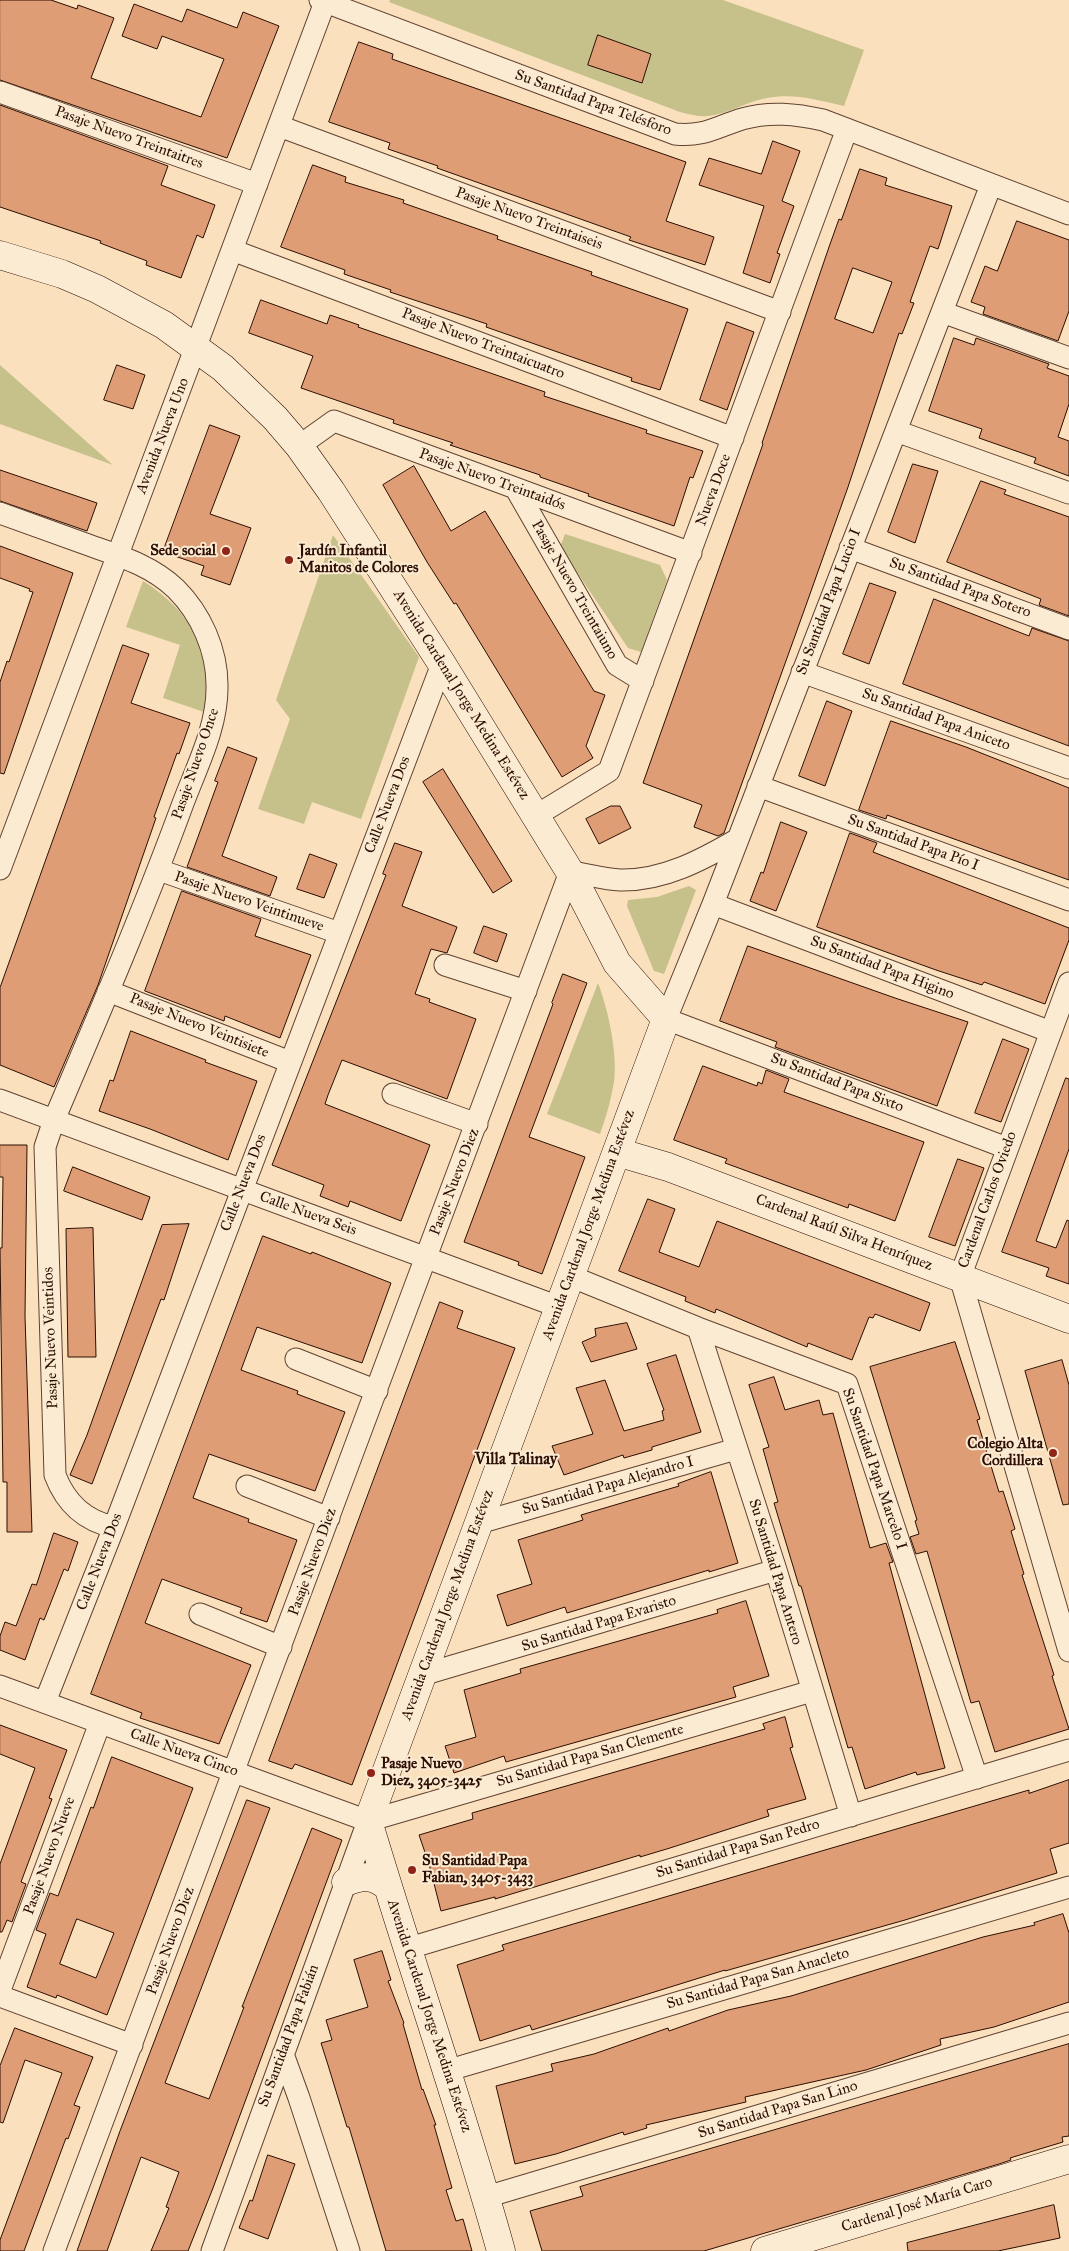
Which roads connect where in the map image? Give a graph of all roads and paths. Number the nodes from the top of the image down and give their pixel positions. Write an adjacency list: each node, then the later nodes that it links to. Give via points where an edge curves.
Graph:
1 (322, 1): 3 (street, Avenida Nueva Uno); 4 (street, Su Santidad Papa Telésforo, via 675,134 702,134 744,119 784,113 824,120)
2 (0, 92): 5 (street, Pasaje Nuevo Treintaitres)
3 (279, 126): 5 (street, Avenida Nueva Uno); 10 (street, Pasaje Nuevo Treintaiseis)
4 (847, 130): 6 (street, Su Santidad Papa Telésforo); 10 (street, Nueva Doce)
5 (257, 184): 8 (street, Avenida Nueva Uno)
6 (991, 185): 7 (street, Su Santidad Papa Telésforo); 11 (street, Su Santidad Papa Lucio I)
7 (1069, 214)
8 (232, 250): 12 (street, Avenida Nueva Uno); 15 (street, Pasaje Nuevo Treintaicuatro)
9 (0, 255): 12 (street, Avenida Cardenal Jorge Medina Estévez, via 62,274 97,289)
10 (780, 312): 15 (street, Nueva Doce)
11 (942, 312): 13 (street); 14 (street, Su Santidad Papa Lucio I)
12 (196, 346): 16 (street, Avenida Cardenal Jorge Medina Estévez, via 250,392); 22 (street, Avenida Nueva Uno)
13 (1069, 358)
14 (896, 431): 18 (street); 20 (street, Su Santidad Papa Lucio I)
15 (733, 438): 21 (street, Nueva Doce)
16 (299, 446): 17 (street, Pasaje Nuevo Treintaidós, via 334,421); 24 (street, Avenida Cardenal Jorge Medina Estévez)
17 (516, 489): 21 (street, Pasaje Nuevo Treintaidós); 26 (street, Pasaje Nuevo Treintaiuno, via 617,665)
18 (1069, 493)
19 (0, 514): 22 (street, Pasaje Nuevo Once)
20 (850, 548): 23 (street, Su Santidad Papa Sotero); 25 (street, Su Santidad Papa Lucio I)
21 (690, 553): 26 (street, Nueva Doce)
22 (118, 556): 31 (street, Avenida Nueva Uno); 32 (street, Pasaje Nuevo Once, via 160,576 176,590 202,624 216,666 218,685 213,723)
23 (1069, 629)
24 (442, 664): 29 (street, Avenida Cardenal Jorge Medina Estévez); 36 (street, Calle Nueva Dos)
25 (802, 672): 27 (street, Su Santidad Papa Aniceto); 28 (street, Su Santidad Papa Lucio I)
26 (643, 681): 29 (street, Nueva Doce, via 609,772)
27 (1069, 768)
28 (758, 786): 30 (street, Su Santidad Papa Lucio I); 34 (street, Su Santidad Papa Pío I)
29 (537, 815): 33 (street, Avenida Cardenal Jorge Medina Estévez)
30 (738, 838): 33 (street, via 697,863 654,876 620,880); 35 (street, Su Santidad Papa Lucio I)
31 (0, 869)
32 (159, 870): 36 (street, Pasaje Nuevo Veintinueve); 39 (street, Pasaje Nuevo Once)
33 (570, 872): 40 (street, Pasaje Nuevo Diez); 41 (street, Avenida Cardenal Jorge Medina Estévez, via 617,963)
34 (1069, 900)
35 (713, 904): 41 (street, Su Santidad Papa Lucio I); 42 (street, Su Santidad Papa Higino)
36 (339, 933): 43 (street, Calle Nueva Dos)
37 (444, 965): 40 (street)
38 (1069, 983): 42 (street, Cardenal Carlos Oviedo)
39 (108, 990): 43 (street, Pasaje Nuevo Veintisiete); 46 (street, Pasaje Nuevo Once)
40 (526, 991): 47 (street, Pasaje Nuevo Diez)
41 (666, 1019): 48 (street, Su Santidad Papa Sixto); 49 (street, Avenida Cardenal Jorge Medina Estévez)
42 (1051, 1032): 48 (street, Cardenal Carlos Oviedo)
43 (290, 1062): 50 (street, Calle Nueva Dos)
44 (392, 1094): 47 (street)
45 (0, 1100): 46 (street, Calle Nueva Seis)
46 (54, 1120): 50 (street, Calle Nueva Seis); 63 (street, Pasaje Nuevo Veintidos, via 45,1147 55,1476 64,1496 81,1514)
47 (476, 1124): 51 (street, Pasaje Nuevo Diez)
48 (1008, 1148): 53 (street, Cardenal Carlos Oviedo)
49 (617, 1152): 52 (street, Avenida Cardenal Jorge Medina Estévez); 53 (street, Cardenal Raúl Silva Henríquez, via 668,1167)
50 (241, 1189): 51 (street, Calle Nueva Seis); 63 (street, Calle Nueva Dos)
51 (426, 1258): 54 (street, Calle Nueva Seis); 58 (street, Pasaje Nuevo Diez)
52 (570, 1276): 54 (street, Avenida Cardenal Jorge Medina Estévez); 56 (street, Su Santidad Papa Marcelo I)
53 (960, 1277): 55 (street, Cardenal Raúl Silva Henríquez); 67 (street, Cardenal Carlos Oviedo)
54 (559, 1307): 62 (street, Avenida Cardenal Jorge Medina Estévez)
55 (1069, 1319)
56 (698, 1328): 59 (street, Su Santidad Papa Antero); 75 (street, Su Santidad Papa Marcelo I, via 847,1384)
57 (296, 1359): 58 (street)
58 (377, 1391): 61 (street, Pasaje Nuevo Diez)
59 (736, 1449): 62 (street, Su Santidad Papa Alejandro I); 64 (street, Su Santidad Papa Antero)
60 (247, 1486): 61 (street)
61 (329, 1518): 66 (street, Pasaje Nuevo Diez)
62 (478, 1523): 68 (street, Avenida Cardenal Jorge Medina Estévez)
63 (114, 1527): 71 (street, Calle Nueva Dos)
64 (776, 1570): 68 (street, Su Santidad Papa Evaristo); 70 (street, Su Santidad Papa Antero)
65 (200, 1614): 66 (street)
66 (281, 1647): 74 (street, Pasaje Nuevo Diez)
67 (1069, 1651)
68 (422, 1675): 77 (street, Avenida Cardenal Jorge Medina Estévez)
69 (0, 1686): 71 (street, Calle Nueva Cinco)
70 (812, 1691): 76 (street, Su Santidad Papa Antero); 77 (street, Su Santidad Papa San Clemente)
71 (45, 1702): 72 (street, Calle Nueva Cinco)
72 (100, 1722): 74 (street, Calle Nueva Cinco); 82 (street, Pasaje Nuevo Nueve)
73 (1069, 1750): 75 (street, Su Santidad Papa San Pedro)
74 (234, 1772): 77 (street, Calle Nueva Cinco); 85 (street, Pasaje Nuevo Diez)
75 (977, 1778): 76 (street, Su Santidad Papa San Pedro)
76 (851, 1816): 81 (street, Su Santidad Papa San Pedro)
77 (368, 1821): 78 (street, Su Santidad Papa Fabián); 79 (street, Avenida Cardenal Jorge Medina Estévez)
78 (346, 1882): 79 (street, via 356,1877 367,1877 375,1878); 86 (street, Su Santidad Papa Fabián)
79 (388, 1887): 81 (street, Avenida Cardenal Jorge Medina Estévez)
80 (1069, 1887): 87 (street, Su Santidad Papa San Anacleto)
81 (406, 1949): 87 (street, Avenida Cardenal Jorge Medina Estévez)
82 (0, 1990)
83 (0, 1996): 85 (street)
84 (1069, 2023): 89 (street, Su Santidad Papa San Lino)
85 (132, 2045): 90 (street, Pasaje Nuevo Diez)
86 (282, 2054): 91 (street, Su Santidad Papa Fabián); 92 (street)
87 (446, 2070): 89 (street, Avenida Cardenal Jorge Medina Estévez)
88 (1069, 2159): 94 (street, Cardenal José María Caro)
89 (486, 2197): 93 (street, Avenida Cardenal Jorge Medina Estévez)
90 (54, 2251)
91 (212, 2251)
92 (349, 2251)
93 (501, 2251)
94 (766, 2251)

